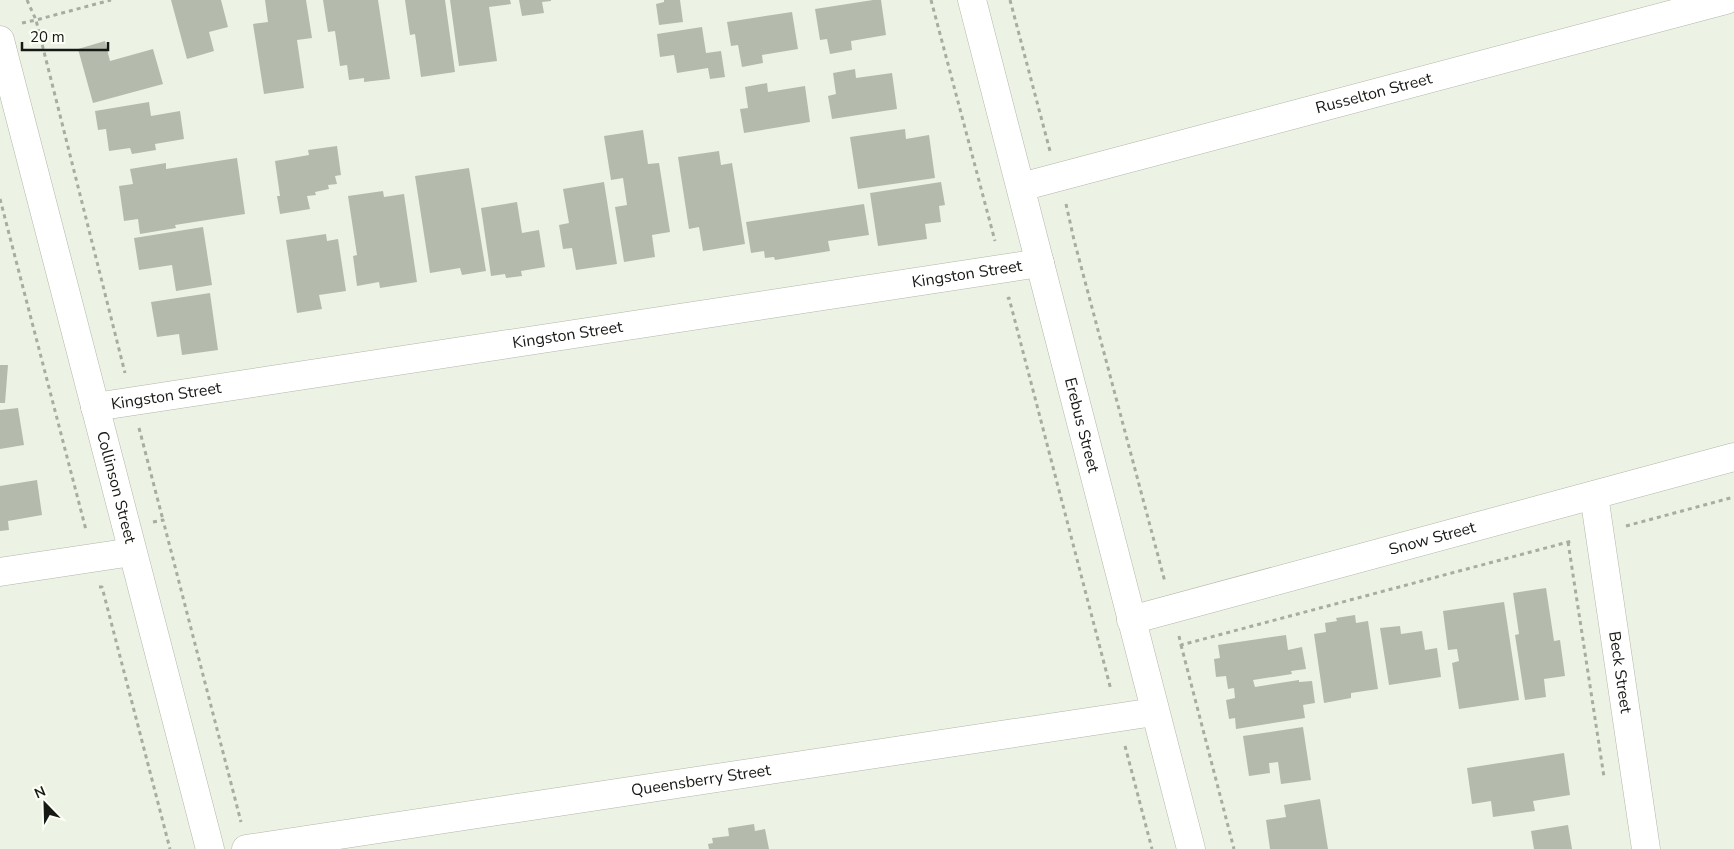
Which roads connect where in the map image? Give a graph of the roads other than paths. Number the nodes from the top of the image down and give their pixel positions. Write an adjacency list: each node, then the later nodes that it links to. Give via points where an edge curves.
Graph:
1 (972, 0): 4 (street, Erebus Street)
2 (1726, 0): 4 (street, Russelton Street)
3 (9, 32): 6 (street, Collinson Street)
4 (1020, 187): 5 (street, Erebus Street)
5 (1040, 263): 6 (street, Kingston Street); 11 (street, Erebus Street)
6 (95, 407): 9 (street, Collinson Street)
7 (1734, 457): 8 (street, Snow Street)
8 (1594, 495): 11 (street, Snow Street); 16 (street, Beck Street)
9 (132, 552): 10 (street); 13 (street, Collinson Street)
10 (0, 572)
11 (1131, 620): 12 (street, Erebus Street)
12 (1154, 712): 14 (street, Queensberry Street); 15 (street, Erebus Street)
13 (210, 849)
14 (246, 849)
15 (1191, 849)
16 (1646, 849)

